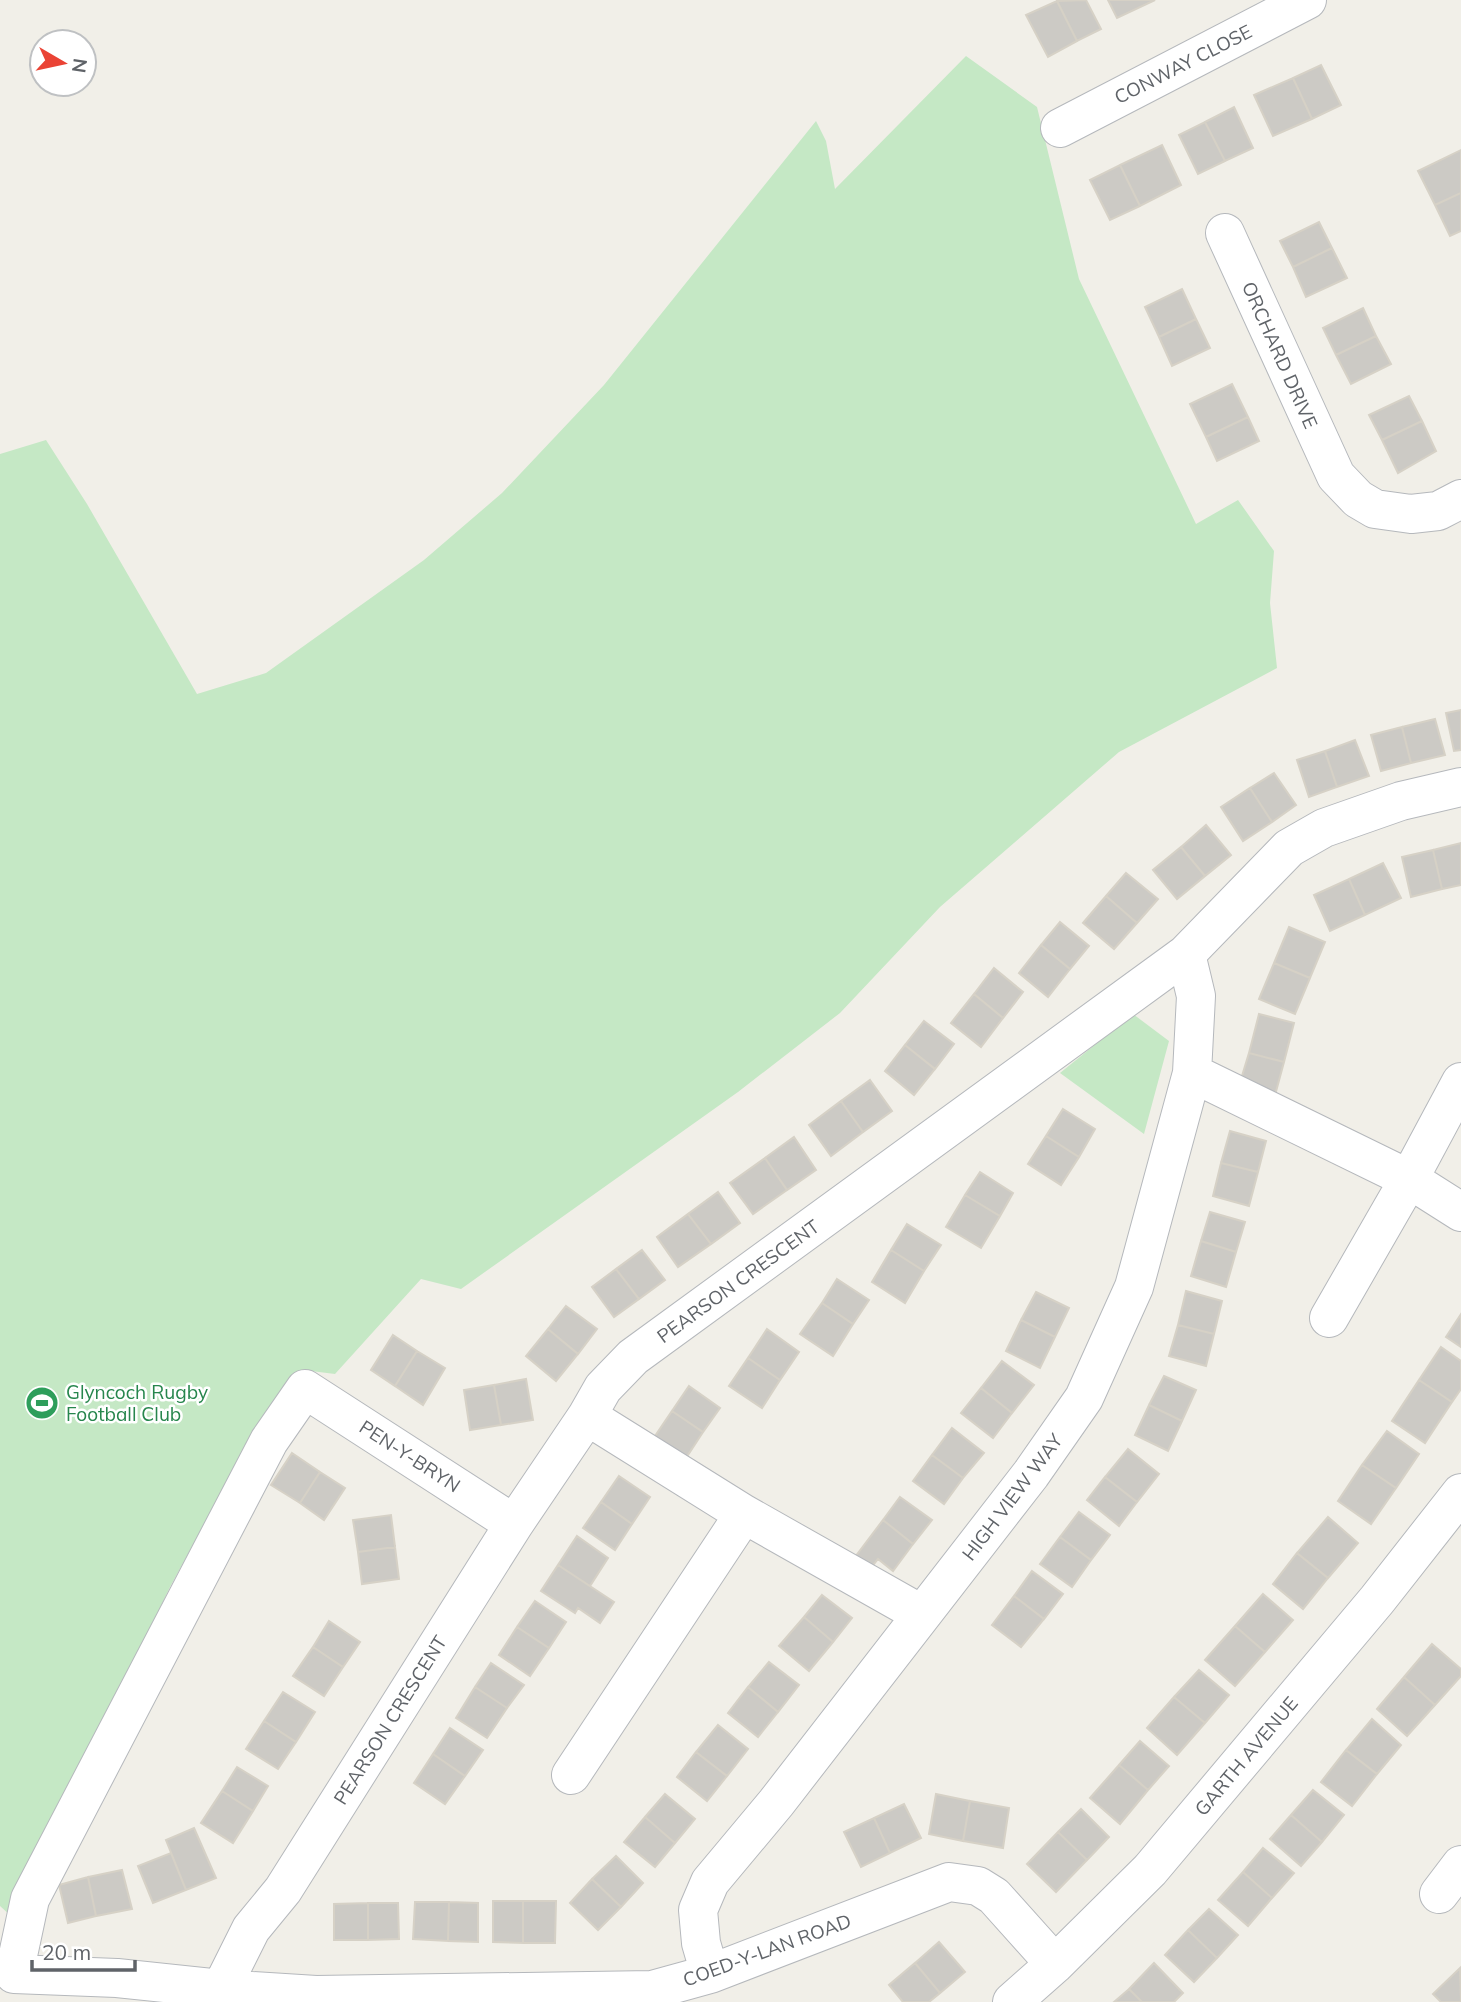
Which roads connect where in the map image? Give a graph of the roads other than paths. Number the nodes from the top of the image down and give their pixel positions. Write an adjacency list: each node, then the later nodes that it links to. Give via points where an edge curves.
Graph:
1 (1307, 0): 2 (street, CONWAY CLOSE)
2 (1060, 128)
3 (1225, 233): 4 (street, ORCHARD DRIVE, via 1336,477 1376,509 1412,514 1438,511)
4 (1461, 499)
5 (1461, 787): 6 (street, PEARSON CRESCENT, via 1401,801 1324,828 1289,848)
6 (1186, 954): 7 (street, HIGH VIEW WAY, via 1196,996); 12 (street, PEARSON CRESCENT, via 633,1357 603,1388)
7 (1192, 1073): 9 (street); 16 (street, HIGH VIEW WAY, via 1134,1287 1084,1398)
8 (1461, 1082): 9 (street)
9 (1409, 1179): 10 (street); 11 (street)
10 (1461, 1212)
11 (1329, 1318)
12 (587, 1416): 14 (street); 15 (street, PEARSON CRESCENT)
13 (1461, 1493): 19 (street, GARTH AVENUE, via 1150,1870)
14 (744, 1514): 16 (street); 17 (street)
15 (514, 1524): 18 (street, PEN-Y-BRYN, via 305,1389 269,1441); 21 (street, PEARSON CRESCENT, via 284,1890 251,1929)
16 (921, 1614): 20 (street, HIGH VIEW WAY, via 710,1882 698,1910)
17 (571, 1774)
18 (30, 1899): 21 (street, COED-Y-LAN ROAD, via 14,1974)
19 (1055, 1964): 20 (street, COED-Y-LAN ROAD, via 994,1896 978,1886 949,1882); 23 (street, GARTH AVENUE)
20 (710, 1975): 22 (street, COED-Y-LAN ROAD, via 652,1990)
21 (221, 1989): 22 (street, COED-Y-LAN ROAD)
22 (459, 1998)
23 (1012, 2002)

